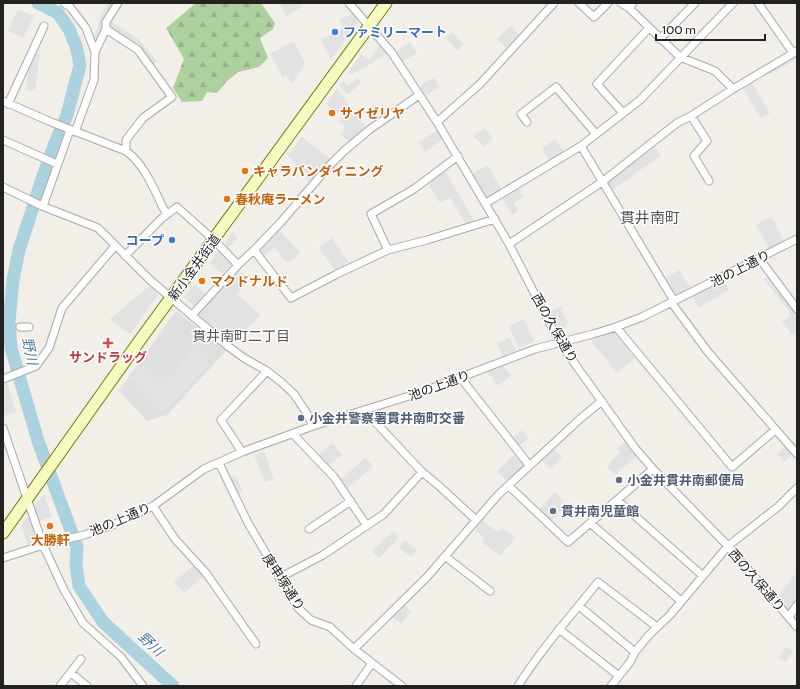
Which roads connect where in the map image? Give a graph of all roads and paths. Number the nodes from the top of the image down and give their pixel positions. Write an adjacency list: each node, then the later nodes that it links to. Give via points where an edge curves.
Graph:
1 (64, 3): 18 (street, via 86,28)
2 (118, 3): 16 (street, via 106,22)
3 (349, 3): 14 (street, 西の久保通り)
4 (386, 3): 14 (main road, 新小金井街道)
5 (554, 3): 26 (street, via 480,84)
6 (579, 3): 7 (street, via 594,16)
7 (608, 3)
8 (622, 3): 12 (street)
9 (694, 3): 17 (street)
10 (734, 3): 20 (street)
11 (758, 3): 19 (street)
12 (631, 6): 15 (street)
13 (44, 26): 23 (street)
14 (369, 26): 22 (street, 西の久保通り, via 392,53); 43 (main road, 新小金井街道)
15 (649, 28): 17 (street); 24 (street, via 597,84)
16 (106, 29): 18 (street); 32 (street, via 138,50 172,97 143,118 126,140)
17 (660, 39): 20 (street)
18 (95, 52): 28 (street, via 94,80)
19 (795, 52): 21 (street)
20 (680, 57): 21 (street, via 715,71); 24 (street, via 640,100)
21 (733, 88): 25 (street)
22 (419, 95): 26 (street, 西の久保通り); 46 (street, via 344,151)
23 (6, 102): 28 (street)
24 (624, 113): 29 (street)
25 (691, 116): 35 (street, via 707,141 694,156); 36 (street, via 677,123)
26 (437, 122): 33 (street, 西の久保通り)
27 (528, 122): 29 (street, via 521,114 556,87)
28 (71, 130): 32 (street); 34 (street)
29 (596, 134): 31 (street)
30 (3, 140): 34 (street)
31 (581, 146): 36 (street); 38 (street)
32 (126, 151): 40 (street, via 150,181)
33 (458, 156): 38 (street, 西の久保通り); 47 (street, via 414,189 371,214)
34 (56, 164): 39 (street)
35 (709, 181)
36 (602, 182): 44 (street); 52 (street)
37 (3, 187): 39 (street)
38 (486, 203): 41 (street, 西の久保通り)
39 (42, 206): 45 (street, via 98,228)
40 (167, 214): 43 (street, via 177,207); 48 (street)
41 (495, 219): 44 (street, 西の久保通り); 47 (street)
42 (797, 239): 49 (street, 池の上通り)
43 (214, 240): 50 (street); 51 (main road, 新小金井街道)
44 (509, 244): 58 (street, 西の久保通り)
45 (115, 246): 48 (street); 61 (street, via 62,308 49,348 36,366)
46 (254, 250): 47 (street, via 291,298); 50 (street)
47 (388, 250)
48 (125, 256): 51 (street)
49 (759, 258): 52 (street, 池の上通り); 53 (street)
50 (238, 265): 54 (street)
51 (172, 297): 54 (street); 76 (main road, 新小金井街道)
52 (672, 302): 57 (street, 池の上通り); 66 (street, via 708,352)
53 (797, 309)
54 (192, 315): 59 (street, via 234,351)
55 (20, 327): 56 (street)
56 (29, 327)
57 (616, 327): 58 (street, 池の上通り); 66 (street, via 732,467)
58 (560, 343): 60 (street, 池の上通り, via 535,349); 62 (street, 西の久保通り)
59 (268, 371): 64 (street, via 294,394); 68 (street, via 221,420)
60 (460, 377): 63 (street, 池の上通り); 71 (street)
61 (5, 378)
62 (602, 401): 71 (street); 72 (street, 西の久保通り)
63 (364, 410): 64 (street, 池の上通り); 73 (street)
64 (313, 426): 67 (street, 池の上通り)
65 (3, 428): 76 (street)
66 (775, 430): 69 (street)
67 (294, 434): 68 (street, 池の上通り); 78 (street, via 334,477)
68 (242, 452): 70 (street, 池の上通り)
69 (797, 454)
70 (219, 463): 79 (street, 池の上通り, via 204,469); 90 (street, 庚申塚通り, via 248,523)
71 (529, 465): 74 (street)
72 (653, 469): 77 (street); 86 (street, 西の久保通り)
73 (422, 472): 80 (street); 82 (street, via 384,514)
74 (509, 486): 80 (street); 81 (street, via 568,542)
75 (797, 488): 86 (street, via 779,506)
76 (27, 498): 84 (main road, 新小金井街道); 85 (street)
77 (617, 500): 81 (street); 89 (street)
78 (351, 501): 82 (street); 83 (street)
79 (153, 506): 85 (street, 池の上通り, via 115,524); 99 (street, via 176,539 206,573)
80 (476, 520): 87 (street)
81 (590, 523): 92 (street)
82 (366, 526): 90 (street, via 323,555)
83 (309, 528)
84 (3, 533)
85 (42, 545): 88 (street); 108 (street, via 83,623 120,657)
86 (728, 546): 89 (street); 95 (street, 西の久保通り)
87 (446, 556): 91 (street); 100 (street)
88 (3, 558)
89 (703, 576): 92 (street)
90 (279, 578): 100 (street, 庚申塚通り, via 298,608 311,620 330,627)
91 (490, 591)
92 (681, 601): 96 (street)
93 (797, 605): 95 (street)
94 (578, 606): 96 (street, via 598,582); 98 (street); 101 (street)
95 (789, 617): 97 (street, 西の久保通り)
96 (657, 627): 101 (street)
97 (797, 627)
98 (559, 629): 105 (street); 111 (street)
99 (256, 644)
100 (354, 649): 103 (street, 庚申塚通り)
101 (635, 652): 105 (street)
102 (81, 659): 104 (street)
103 (372, 663): 109 (street); 110 (street, 庚申塚通り)
104 (71, 673): 106 (street); 107 (street)
105 (619, 676): 112 (street)
106 (60, 686)
107 (87, 686)
108 (143, 686)
109 (356, 686)
110 (402, 686)
111 (518, 686)
112 (611, 686)

